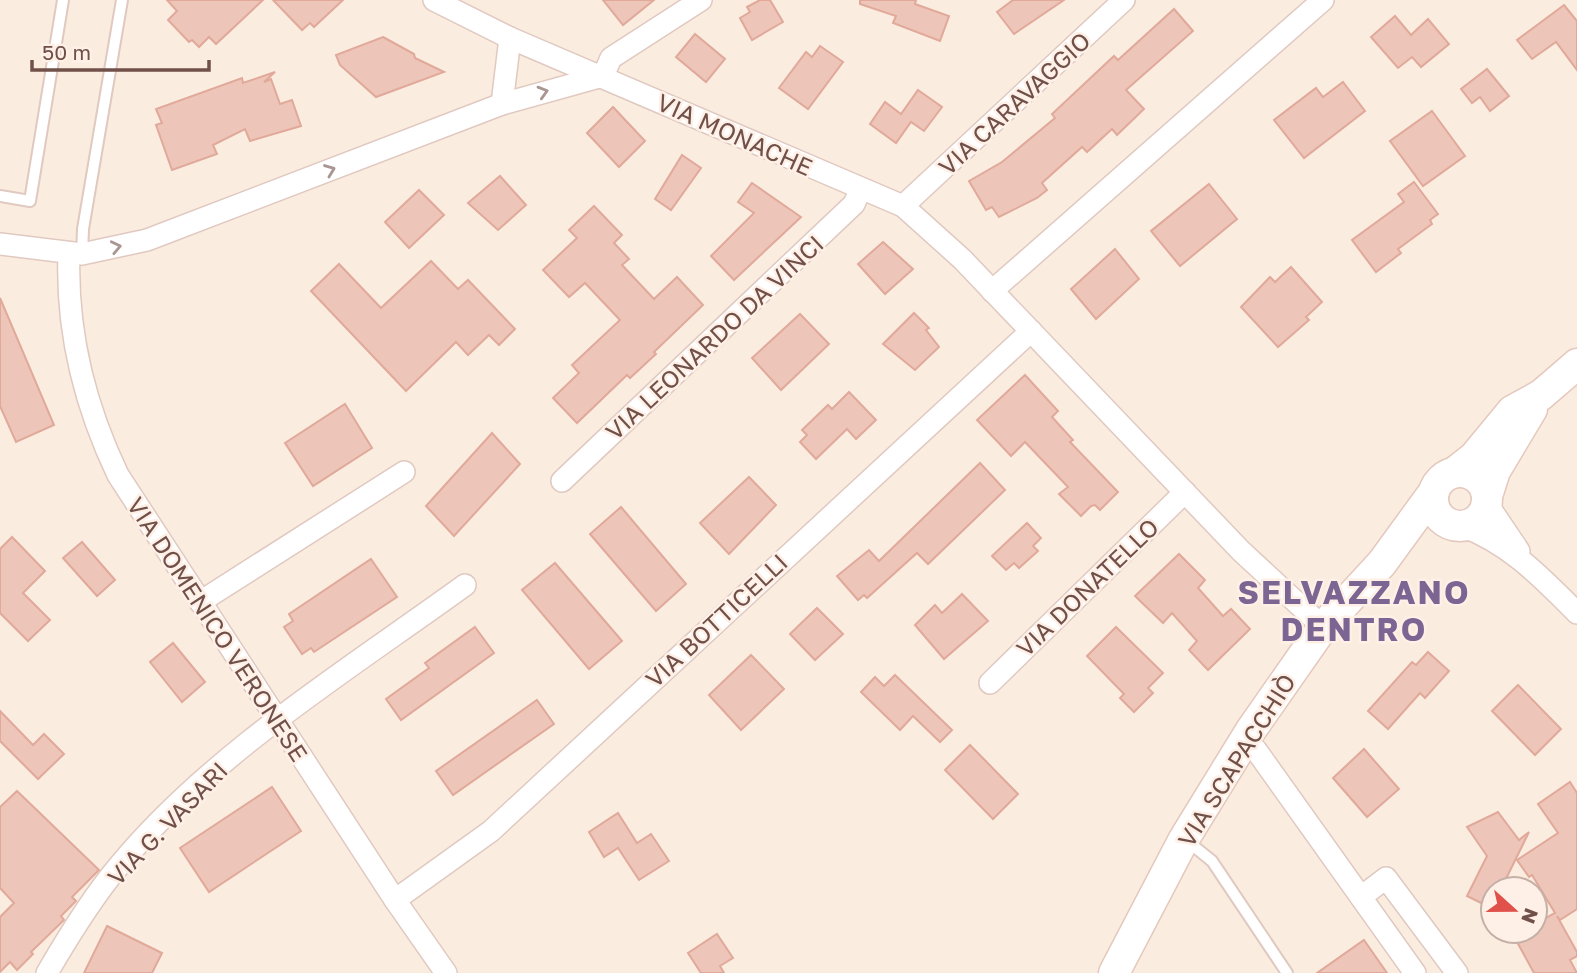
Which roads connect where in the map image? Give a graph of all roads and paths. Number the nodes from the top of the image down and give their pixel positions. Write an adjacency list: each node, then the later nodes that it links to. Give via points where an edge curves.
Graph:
1 (63, 0): 11 (lane, via 30,201)
2 (122, 0): 14 (lane)
3 (435, 0): 7 (street, VIA MONACHE)
4 (701, 0): 8 (street, via 611,58)
5 (1323, 0): 15 (street)
6 (1118, 2): 12 (street, VIA CARAVAGGIO)
7 (510, 38): 8 (street, VIA MONACHE); 9 (street)
8 (603, 76): 9 (street, one-way to 8); 10 (street, VIA MONACHE)
9 (502, 104): 14 (street, one-way to 9, via 147,240)
10 (861, 189): 12 (street, VIA MONACHE); 21 (street, VIA LEONARDO DA VINCI, via 854,204)
11 (0, 196)
12 (903, 206): 15 (street, VIA MONACHE)
13 (0, 244): 14 (street)
14 (75, 254): 29 (street, VIA DOMENICO VERONESE, via 70,316 78,370 104,445 118,475)
15 (992, 290): 16 (street, VIA MONACHE)
16 (1031, 331): 22 (street, VIA MONACHE); 37 (street, VIA BOTTICELLI, via 491,831)
17 (1577, 363): 18 (street, VIA SCAPACCHIÒ)
18 (1541, 395): 20 (street, VIA SCAPACCHIÒ, via 1512,411 1474,457); 24 (street, VIA SCAPACCHIÒ, via 1507,448)
19 (404, 472): 29 (street)
20 (1455, 472): 23 (street, VIA SCAPACCHIÒ, via 1445,476); 24 (street, via 1479,480)
21 (562, 481)
22 (1185, 492): 31 (street, VIA MONACHE); 32 (street, VIA DONATELLO)
23 (1433, 493): 25 (street, via 1438,515); 27 (street, VIA SCAPACCHIÒ)
24 (1486, 499): 25 (street, VIA SCAPACCHIÒ, via 1474,522); 26 (street)
25 (1460, 526): 26 (street, via 1491,537); 27 (street, VIA SCAPACCHIÒ, via 1426,538)
26 (1524, 559): 30 (street)
27 (1382, 563): 31 (street, VIA SCAPACCHIÒ)
28 (465, 585): 33 (street)
29 (200, 602): 33 (street, VIA DOMENICO VERONESE)
30 (1577, 613)
31 (1323, 627): 34 (street, VIA SCAPACCHIÒ)
32 (990, 682)
33 (277, 720): 37 (street, VIA DOMENICO VERONESE); 38 (street, VIA G. VASARI, via 186,797 118,867)
34 (1244, 741): 35 (street, VIA SCAPACCHIÒ); 36 (street, via 1256,750)
35 (1184, 839): 40 (street, VIA SCAPACCHIÒ); 41 (lane, via 1212,861)
36 (1361, 897): 42 (street); 43 (street, via 1386,878)
37 (395, 900): 39 (street, VIA DOMENICO VERONESE)
38 (47, 973)
39 (446, 973)
40 (1114, 973)
41 (1287, 973)
42 (1415, 973)
43 (1457, 973)

